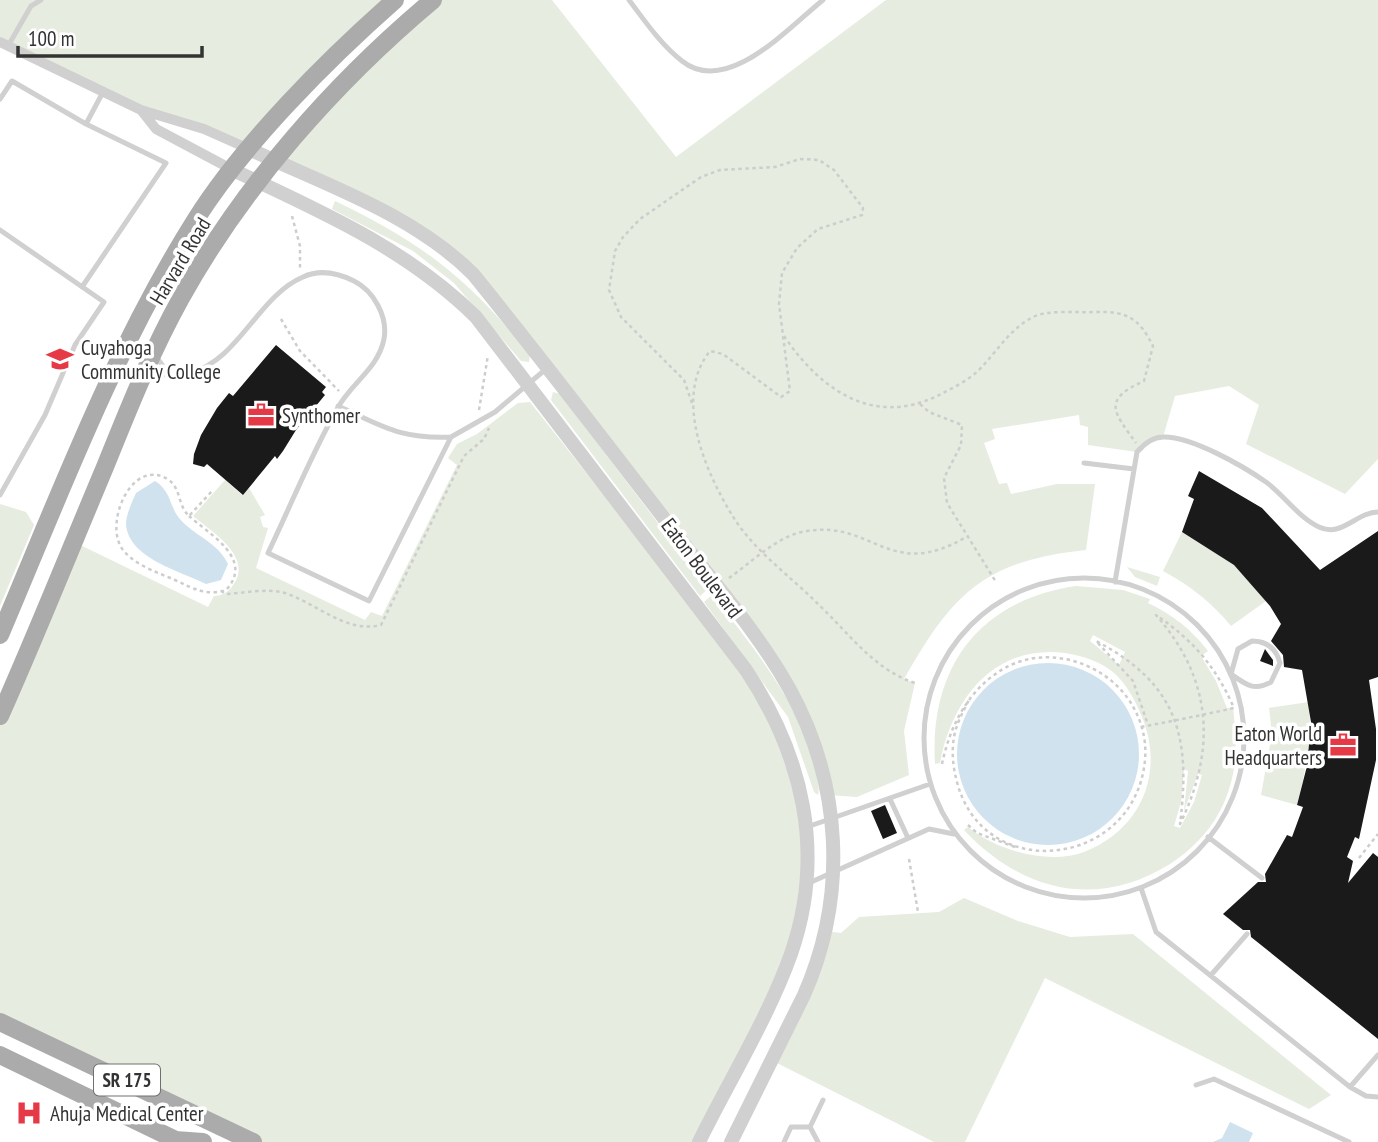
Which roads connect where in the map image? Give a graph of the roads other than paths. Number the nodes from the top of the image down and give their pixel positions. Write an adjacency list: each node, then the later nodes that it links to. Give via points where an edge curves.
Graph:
1 (41, 0): 6 (lane, via 31,6)
2 (396, 0): 11 (main road, Harvard Road, via 350,40)
3 (433, 0): 12 (main road, Harvard Road)
4 (629, 0): 5 (lane, via 684,63 724,71 742,65)
5 (823, 0)
6 (4, 44): 7 (street)
7 (103, 92): 9 (street); 10 (lane)
8 (0, 99): 10 (lane, via 12,81)
9 (141, 110): 11 (street, via 204,129); 13 (street, via 156,129)
10 (86, 124): 16 (lane, via 166,163)
11 (249, 149): 12 (street, Eaton Boulevard); 13 (main road, Harvard Road)
12 (274, 161): 14 (main road, Harvard Road); 18 (street, Eaton Boulevard, via 408,223 449,250)
13 (233, 170): 14 (street, Eaton Boulevard); 29 (main road, Harvard Road, via 197,217 145,305 94,412)
14 (259, 182): 17 (main road, Harvard Road, via 220,233); 21 (street, Eaton Boulevard, via 364,232 418,265 476,317)
15 (0, 230): 16 (lane)
16 (82, 287): 26 (lane, via 104,302 75,345 45,415)
17 (154, 354): 19 (lane); 20 (main road, Harvard Road)
18 (548, 367): 21 (lane); 34 (street, Eaton Boulevard, via 782,677 814,740)
19 (168, 373): 20 (lane); 22 (lane, via 191,373 213,362 283,291 302,277 323,272 360,284 373,296 383,316 385,336 380,355)
20 (142, 377): 31 (main road, Harvard Road)
21 (529, 385): 23 (lane); 35 (street, Eaton Boulevard, via 764,697 794,763)
22 (338, 406): 23 (lane, via 394,432 417,438); 23 (lane, via 268,553 369,601)
23 (451, 437)
24 (1084, 463): 25 (lane)
25 (1134, 469): 27 (lane, via 1146,441 1163,437 1229,460 1266,483 1319,527 1342,528 1367,512); 28 (lane)
26 (0, 495)
27 (1378, 512)
28 (1115, 582): 30 (lane, via 1137,586 1176,606 1208,636); 32 (lane, via 1094,578 1051,581 1009,596 974,621 946,656 929,696 924,734)
29 (0, 635)
30 (1231, 674): 30 (lane, via 1250,687 1265,686 1279,670 1278,655 1267,643 1252,641 1238,649); 38 (lane, via 1244,724 1240,776 1220,823)
31 (0, 716)
32 (930, 784): 33 (lane); 36 (lane)
33 (890, 799): 34 (lane); 37 (lane)
34 (832, 820): 35 (lane); 39 (street, Eaton Boulevard)
35 (807, 827): 41 (street, Eaton Boulevard)
36 (955, 834): 37 (lane, via 929,828); 42 (lane, via 992,870 1039,893 1090,899)
37 (908, 838): 39 (lane)
38 (1208, 838): 40 (lane); 42 (lane, via 1186,863)
39 (833, 871): 41 (lane); 58 (street, Eaton Boulevard, via 829,918 815,971)
40 (1262, 878)
41 (806, 884): 57 (street, Eaton Boulevard, via 781,978)
42 (1141, 888): 44 (lane, via 1156,932)
43 (1247, 934): 44 (lane)
44 (1211, 975): 49 (lane)
45 (0, 1021): 52 (main road, SR 175)
46 (0, 1055): 54 (main road, SR 175)
47 (1378, 1055): 49 (lane)
48 (1196, 1085): 61 (lane, via 1214,1079)
49 (1350, 1087): 50 (lane)
50 (1378, 1097)
51 (823, 1100): 53 (lane)
52 (212, 1122): 55 (lane); 56 (main road, SR 175)
53 (810, 1127): 59 (lane, via 791,1128); 60 (lane)
54 (176, 1141): 55 (main road)
55 (202, 1142)
56 (253, 1142)
57 (699, 1142)
58 (731, 1142)
59 (784, 1142)
60 (818, 1142)
61 (1349, 1142)

